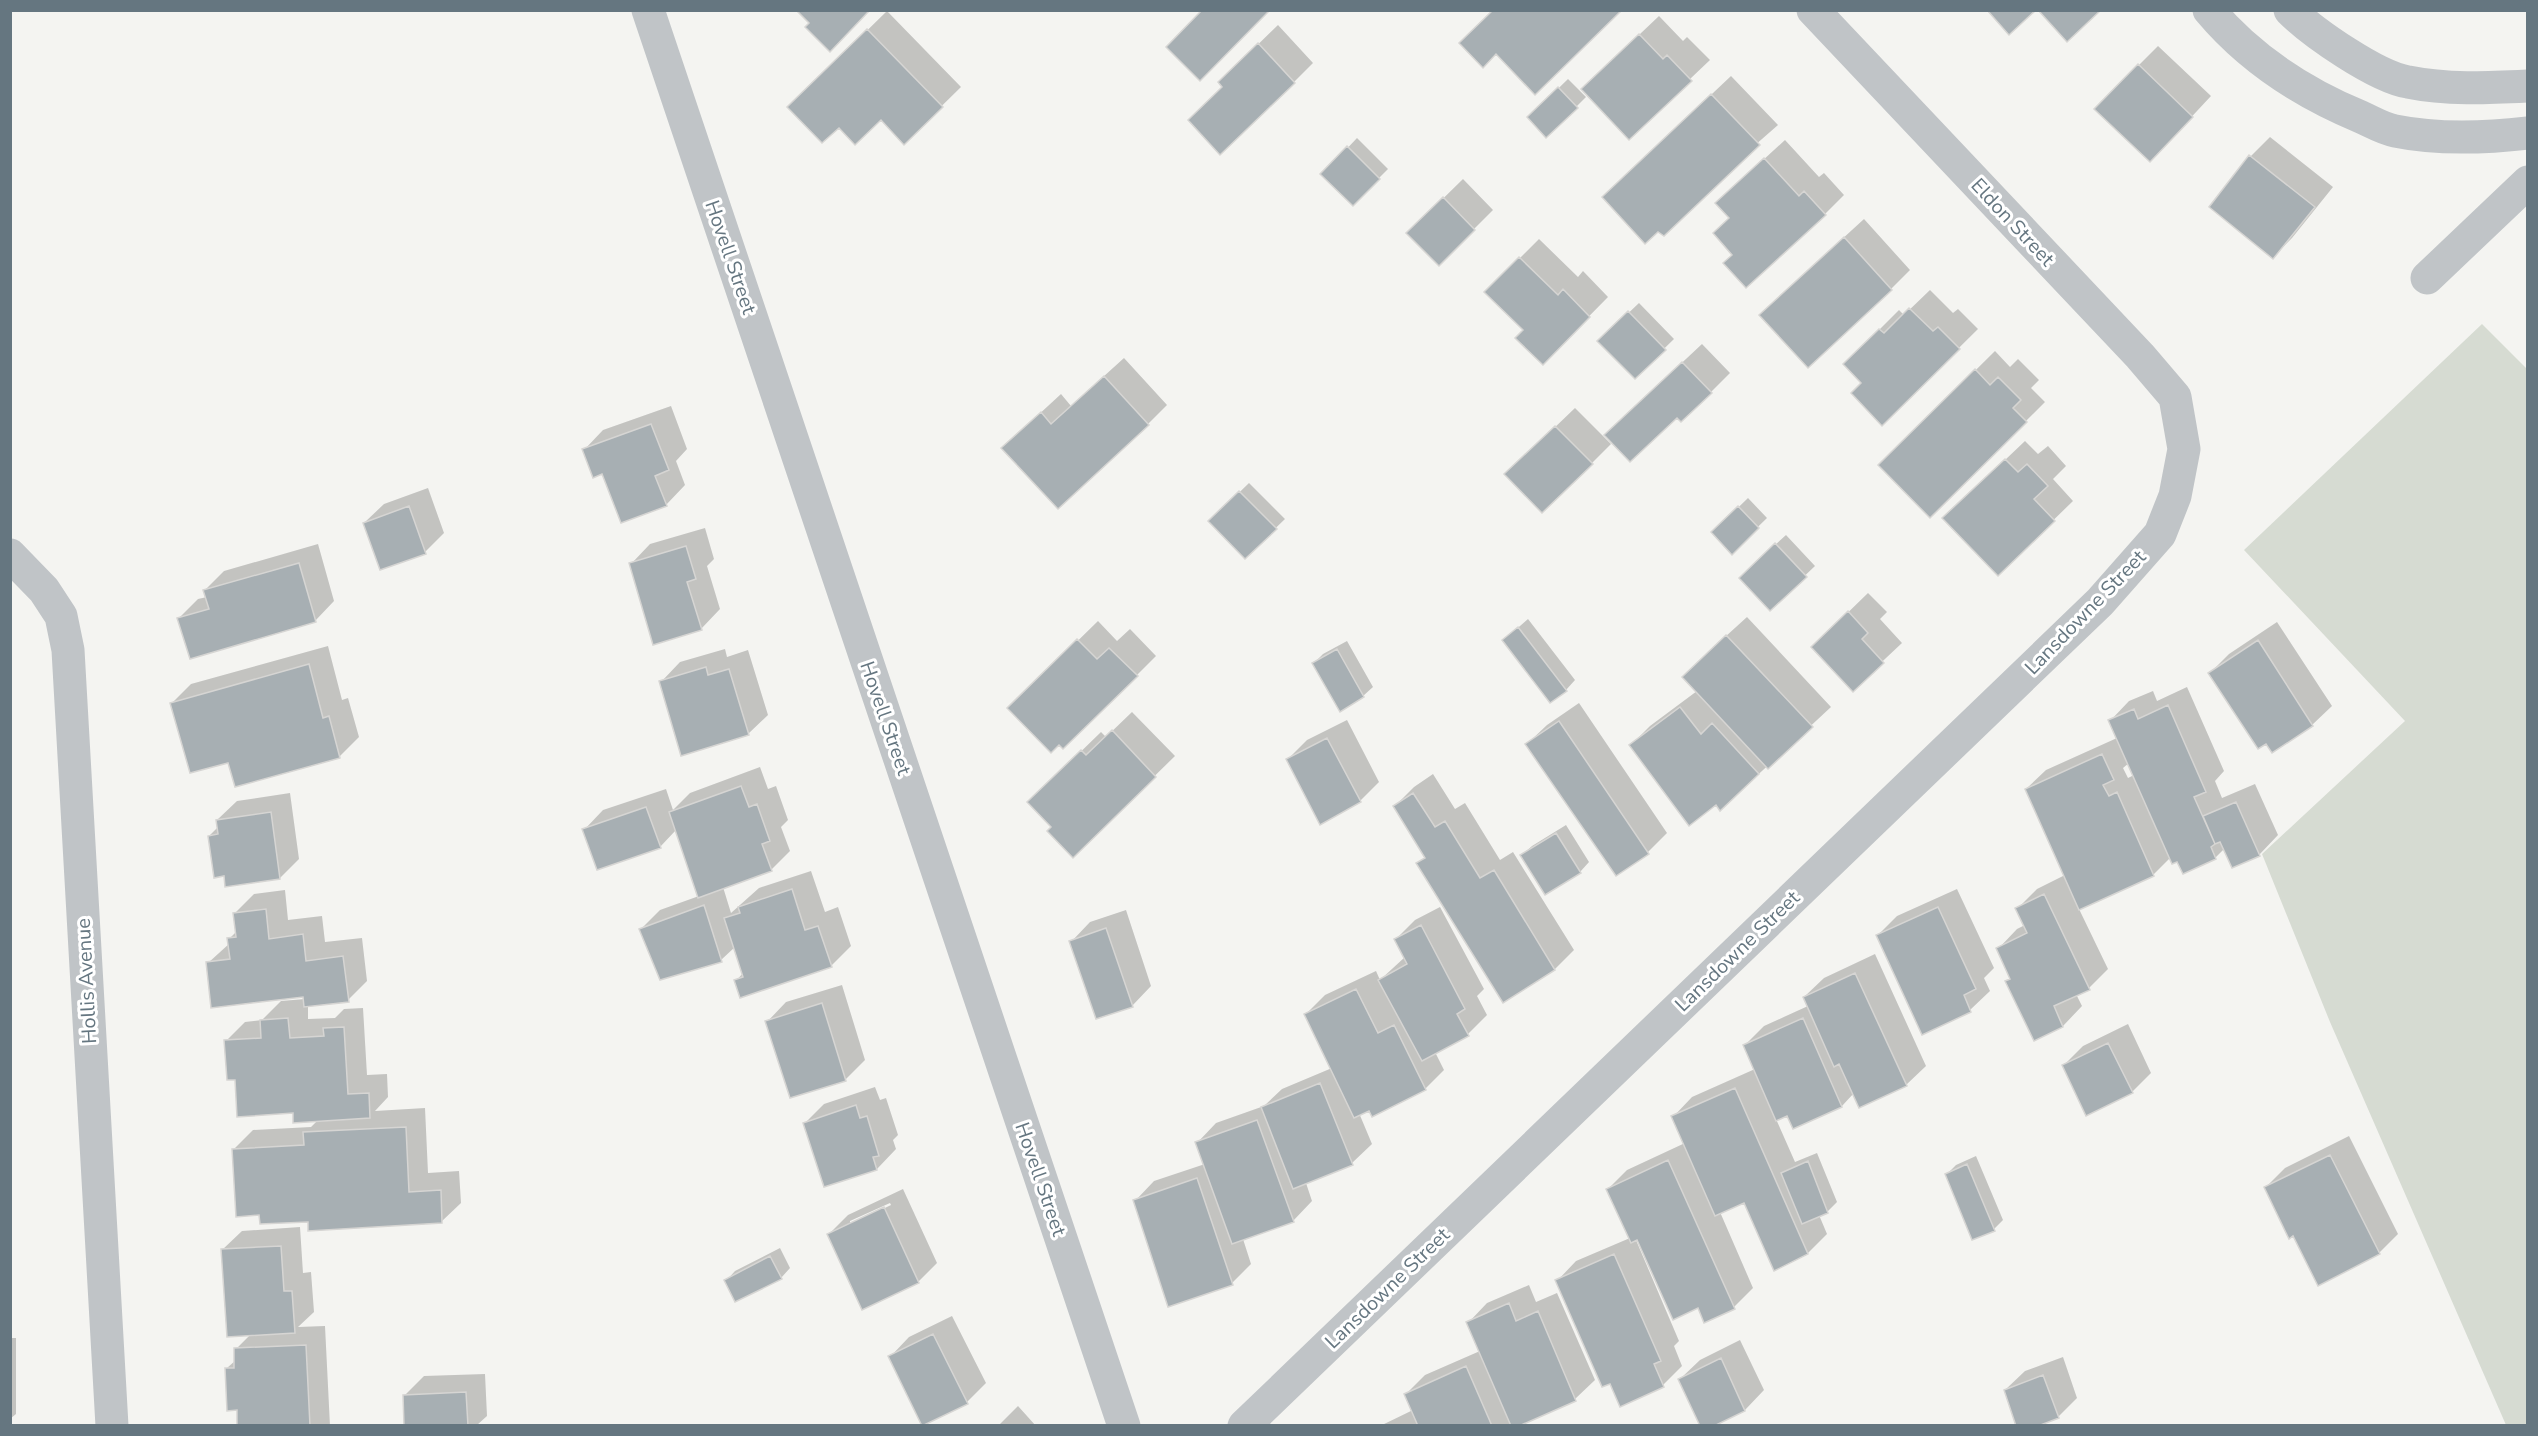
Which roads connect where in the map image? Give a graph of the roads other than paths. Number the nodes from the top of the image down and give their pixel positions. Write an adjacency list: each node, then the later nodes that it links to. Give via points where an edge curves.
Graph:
1 (648, 10): 12 (street, Hovell Street)
2 (1813, 10): 9 (street, Eldon Street, via 2175,397)
3 (2209, 10): 6 (street, via 2227,32 2275,72 2331,105 2393,131 2487,138)
4 (2290, 10): 5 (street, via 2347,54 2405,82 2466,89)
5 (2528, 86)
6 (2528, 133)
7 (2528, 182): 8 (street)
8 (2427, 278)
9 (2184, 448): 13 (street, Lansdowne Street, via 2175,496 2160,534 2100,602)
10 (10, 555): 11 (street, Hollis Avenue, via 44,590 61,616 68,650)
11 (112, 1425)
12 (1124, 1425)
13 (1244, 1425)

